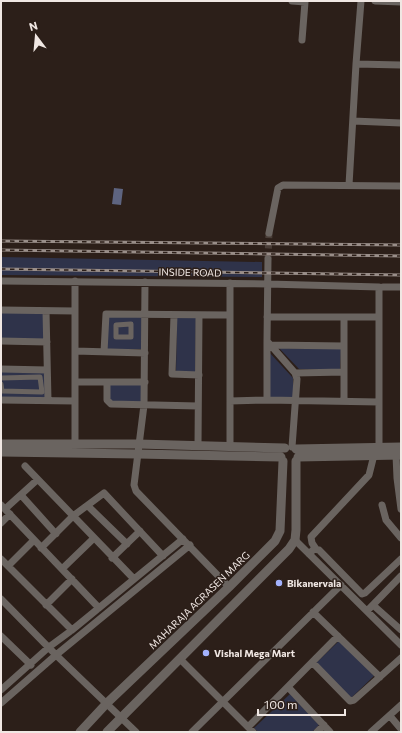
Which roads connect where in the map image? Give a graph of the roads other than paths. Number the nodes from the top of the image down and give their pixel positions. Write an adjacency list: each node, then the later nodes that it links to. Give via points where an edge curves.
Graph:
1 (292, 1): 5 (street, via 305,2)
2 (361, 1): 6 (street)
3 (376, 1): 4 (street)
4 (401, 2)
5 (302, 40)
6 (356, 64): 7 (street); 8 (street)
7 (401, 65)
8 (353, 121): 9 (street); 10 (street)
9 (401, 123)
10 (349, 185): 11 (street); 12 (street, via 280,186)
11 (401, 186)
12 (269, 233)
13 (268, 258): 18 (street)
14 (1, 281): 15 (street, INSIDE ROAD)
15 (74, 281): 16 (street, INSIDE ROAD); 23 (street)
16 (145, 282): 17 (street, INSIDE ROAD); 24 (street)
17 (230, 283): 18 (street, INSIDE ROAD); 27 (street)
18 (268, 284): 19 (street, INSIDE ROAD); 28 (street)
19 (381, 287): 20 (street, INSIDE ROAD); 29 (street)
20 (401, 287)
21 (1, 310): 22 (street)
22 (46, 311): 23 (street); 32 (street)
23 (75, 311): 35 (street)
24 (145, 314): 25 (street); 36 (street, via 106,314); 37 (street)
25 (174, 315): 26 (street); 42 (street, via 172,374)
26 (199, 315): 27 (street); 42 (street)
27 (230, 315): 53 (street)
28 (267, 317): 30 (street); 33 (street)
29 (379, 317): 30 (street); 55 (street)
30 (344, 318): 34 (street)
31 (1, 341): 32 (street)
32 (47, 342): 39 (street)
33 (269, 343): 34 (street); 41 (street); 50 (street)
34 (344, 346): 40 (street)
35 (75, 351): 36 (street); 44 (street)
36 (104, 352): 37 (street)
37 (145, 353): 46 (street)
38 (1, 369): 39 (street)
39 (47, 370): 49 (street)
40 (344, 372): 41 (street); 54 (street)
41 (295, 373): 51 (street)
42 (199, 375): 57 (street)
43 (1, 378): 47 (street, via 40,377 42,392 2,391)
44 (75, 382): 45 (street); 52 (street)
45 (107, 382): 46 (street); 56 (street, via 107,400 111,404)
46 (145, 382): 56 (street)
47 (1, 384)
48 (1, 400): 49 (street)
49 (48, 400): 52 (street)
50 (267, 400): 51 (street); 53 (street)
51 (296, 400): 54 (street); 66 (street)
52 (75, 401): 60 (street)
53 (230, 401): 62 (street)
54 (344, 401): 55 (street)
55 (380, 402): 64 (street)
56 (144, 405): 57 (street); 59 (street)
57 (198, 406): 61 (street)
58 (1, 444): 60 (street)
59 (138, 444): 61 (street); 63 (street); 68 (street)
60 (75, 445): 63 (street)
61 (198, 446): 62 (street)
62 (230, 446): 66 (street)
63 (90, 449): 65 (street); 68 (street)
64 (376, 451): 66 (street); 67 (street); 90 (street, via 369,475 311,537)
65 (1, 452)
66 (293, 452): 69 (street, via 282,452); 69 (street, via 291,464); 86 (street)
67 (399, 452): 71 (street)
68 (138, 454): 69 (street); 84 (street, via 134,485 136,491)
69 (282, 459): 102 (street, MAHARAJA AGRASEN MARG, via 280,531 275,541)
70 (26, 466): 72 (street)
71 (399, 478): 76 (street)
72 (37, 480): 73 (street); 78 (street)
73 (21, 494): 77 (street); 81 (street)
74 (382, 505): 83 (street, via 386,520)
75 (90, 508): 87 (street)
76 (401, 508)
77 (5, 510): 79 (street); 85 (street)
78 (73, 516): 80 (street, via 104,493); 81 (street); 82 (street)
79 (1, 523)
80 (140, 531): 87 (street); 92 (street)
81 (56, 534): 89 (street)
82 (94, 538): 93 (street); 97 (street)
83 (401, 538)
84 (183, 539): 88 (street); 92 (street)
85 (34, 540): 89 (street); 96 (street)
86 (295, 540): 91 (street); 117 (street)
87 (126, 544): 93 (street)
88 (190, 545): 102 (street); 115 (street)
89 (42, 548): 97 (street)
90 (316, 549): 91 (street); 95 (street, via 362,594)
91 (309, 554): 101 (street)
92 (163, 556): 100 (street)
93 (112, 558): 100 (street)
94 (1, 559): 96 (street)
95 (401, 559)
96 (8, 566): 104 (street)
97 (62, 569): 99 (street)
98 (401, 576): 105 (street)
99 (72, 579): 104 (street); 106 (street)
100 (134, 580): 106 (street)
101 (341, 585): 107 (street); 108 (street)
102 (229, 587): 125 (street, MAHARAJA AGRASEN MARG)
103 (1, 599): 114 (street)
104 (46, 605): 109 (street)
105 (373, 605): 107 (street); 110 (street)
106 (99, 608): 109 (street)
107 (367, 611): 113 (street)
108 (313, 612): 112 (street); 123 (street)
109 (72, 630): 114 (street)
110 (401, 630)
111 (1, 636): 119 (street)
112 (338, 636): 118 (street); 120 (street)
113 (401, 645)
114 (49, 647): 115 (street); 119 (street)
115 (56, 655): 124 (street); 125 (street)
116 (401, 658): 120 (street)
117 (180, 659): 123 (street); 128 (street)
118 (313, 662): 120 (street, via 350,701); 121 (street)
119 (31, 664): 122 (street)
120 (380, 677)
121 (288, 687): 129 (street); 131 (street)
122 (1, 690)
123 (222, 702): 131 (street); 135 (street)
124 (1, 703)
125 (107, 703): 128 (street); 132 (street, MAHARAJA AGRASEN MARG)
126 (401, 706): 127 (street)
127 (390, 716): 130 (street); 138 (street)
128 (121, 717): 133 (street); 134 (street)
129 (324, 725): 136 (street); 137 (street)
130 (401, 728)
131 (250, 730)
132 (80, 732)
133 (107, 732)
134 (136, 732)
135 (192, 732)
136 (317, 732)
137 (330, 732)
138 (371, 732)

